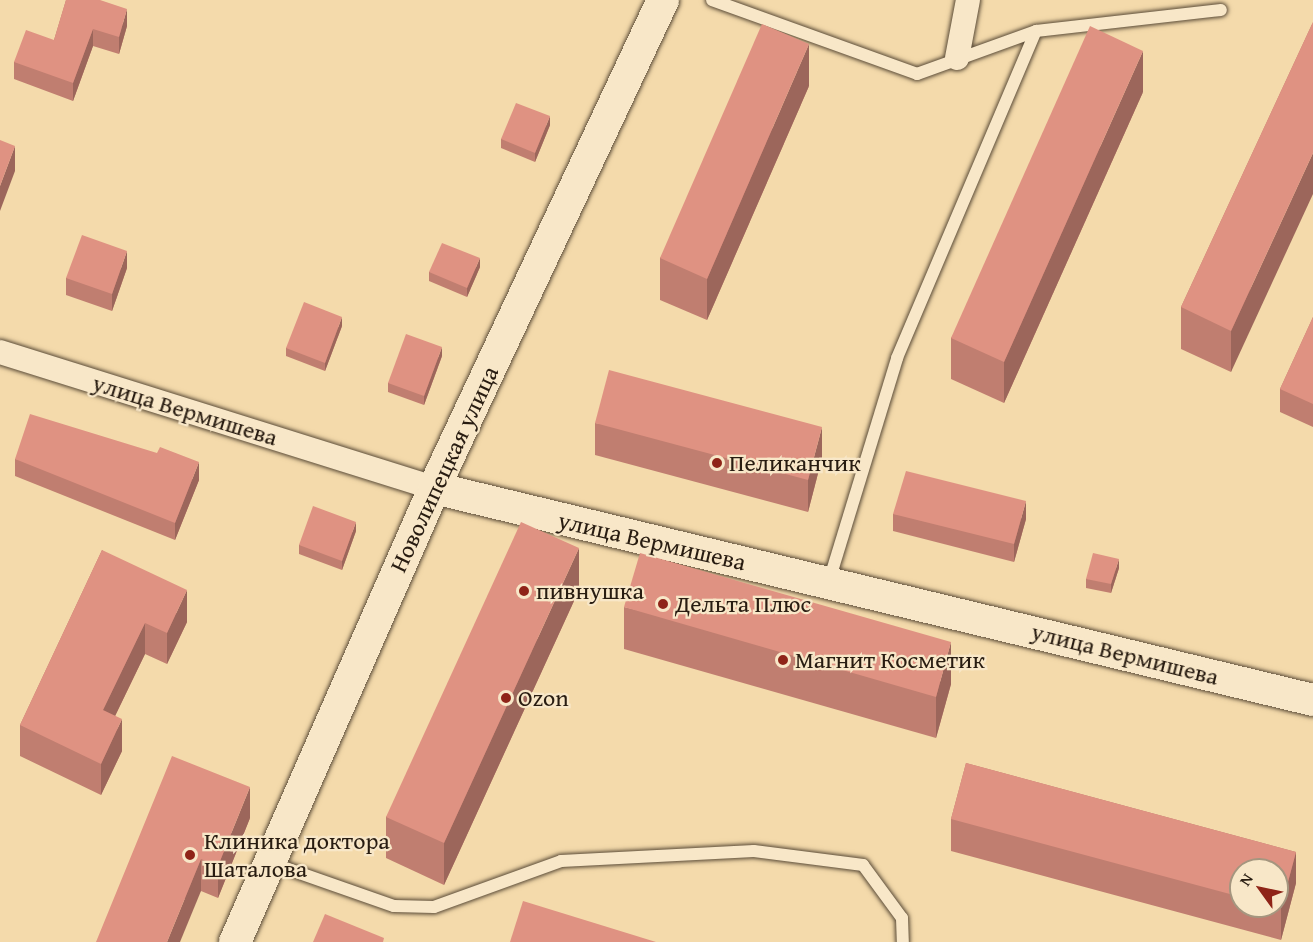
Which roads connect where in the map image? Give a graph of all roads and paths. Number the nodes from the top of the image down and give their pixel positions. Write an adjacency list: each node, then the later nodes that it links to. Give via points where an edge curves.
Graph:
1 (663, 0): 8 (street, Новолипецкая улица)
2 (712, 0): 6 (lane, via 917,74)
3 (968, 0): 6 (street)
4 (1221, 10): 5 (lane)
5 (1036, 31): 6 (lane); 9 (lane, via 897,358)
6 (957, 58)
7 (0, 352): 8 (street, улица Вермишева)
8 (434, 488): 9 (street, улица Вермишева); 11 (street, Новолипецкая улица)
9 (828, 583): 10 (street, улица Вермишева)
10 (1313, 700)
11 (270, 863): 12 (street, Новолипецкая улица); 13 (lane, via 394,906 434,907 561,861 765,852 863,865 902,918)
12 (235, 942)
13 (903, 942)

